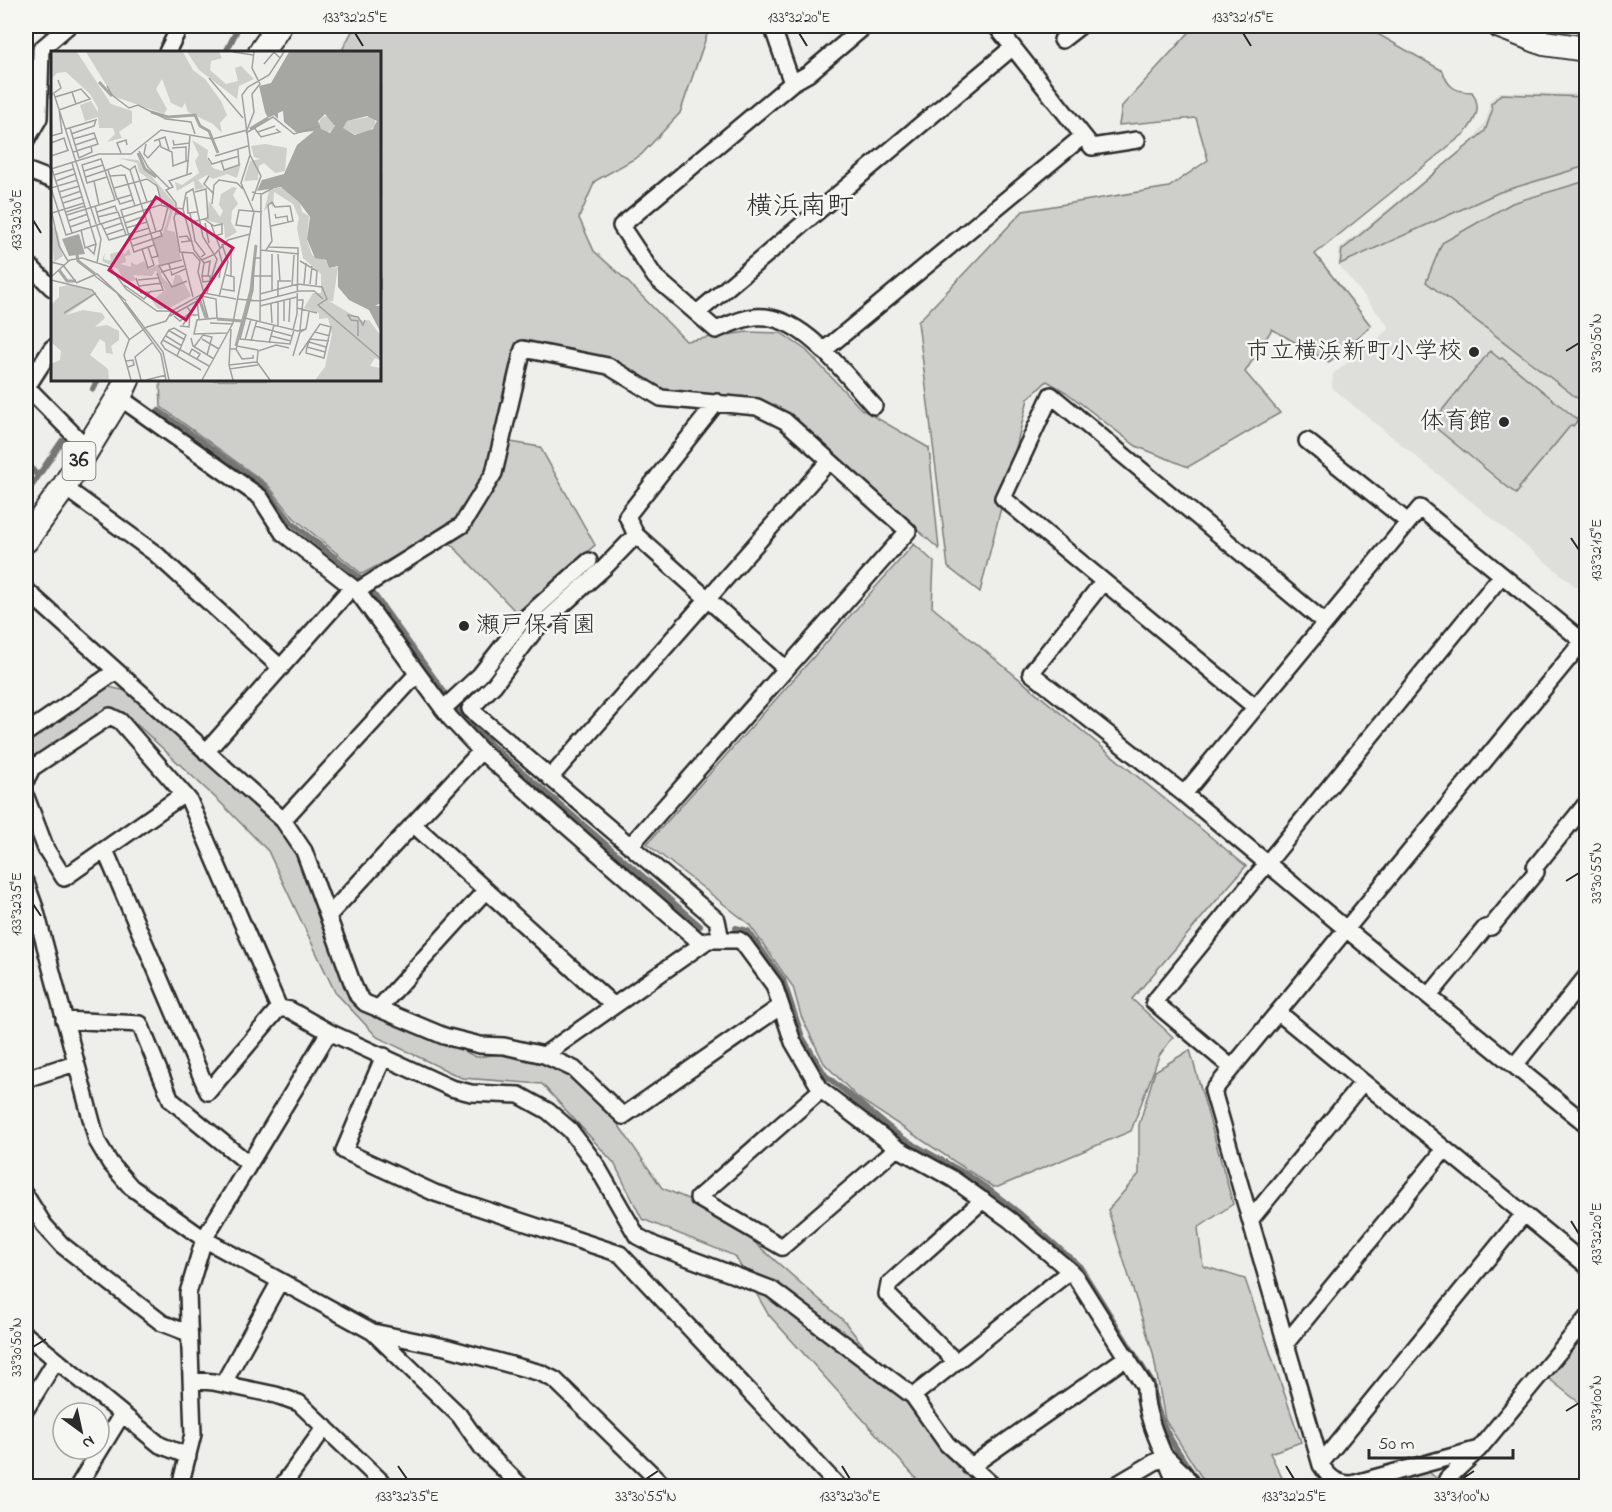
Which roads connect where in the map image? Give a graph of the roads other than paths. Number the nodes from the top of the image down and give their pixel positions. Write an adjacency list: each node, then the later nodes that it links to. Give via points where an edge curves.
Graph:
1 (68, 26): 17 (street, via 41,49 39,118)
2 (180, 26): 12 (street)
3 (279, 26): 13 (main road)
4 (772, 26): 14 (street)
5 (865, 26): 14 (street)
6 (996, 26): 10 (street)
7 (1500, 26): 11 (main road, via 1544,43)
8 (1076, 27): 9 (street)
9 (1062, 40)
10 (1013, 47): 15 (street); 22 (street)
11 (1587, 50)
12 (168, 51)
13 (262, 51)
14 (792, 83): 22 (street, via 621,226 656,277)
15 (1083, 136): 16 (street, via 1092,147); 24 (street)
16 (1137, 140)
17 (26, 141)
18 (26, 170): 19 (street)
19 (51, 180)
20 (26, 262): 21 (street)
21 (51, 287)
22 (697, 313): 24 (street, via 716,330 755,317 772,318 799,329)
23 (51, 350): 25 (street)
24 (823, 351): 28 (street)
25 (26, 387): 30 (street)
26 (123, 388): 30 (main road, 36); 39 (street, via 260,497 283,533)
27 (717, 402): 31 (street, via 757,407 785,421); 34 (street, via 627,516); 39 (street, via 661,398 608,366 523,349 494,473 462,525)
28 (874, 406)
29 (1307, 441): 33 (street)
30 (87, 448): 32 (main road, 36)
31 (829, 461): 41 (street); 45 (street, via 908,531)
32 (64, 487): 35 (main road, 36); 44 (street, via 156,554)
33 (1408, 522): 37 (street, via 1420,508); 42 (street)
34 (636, 535): 41 (street); 53 (street, via 535,630 494,685 470,709)
35 (26, 537)
36 (588, 561): 49 (street, via 523,620 480,675)
37 (1502, 575): 43 (street); 63 (street)
38 (1103, 582): 42 (street, via 1003,498 1051,395); 48 (street); 56 (street, via 1031,673)
39 (355, 589): 44 (street); 47 (street)
40 (26, 590): 46 (street)
41 (708, 599): 45 (street); 53 (street)
42 (1324, 622): 48 (street)
43 (1585, 642): 68 (street)
44 (280, 668): 52 (street)
45 (786, 669): 61 (street)
46 (116, 671): 50 (street); 52 (street)
47 (417, 674): 49 (street); 59 (street)
48 (1255, 707): 56 (street)
49 (443, 709): 51 (street)
50 (26, 732)
51 (481, 751): 60 (street); 70 (street)
52 (206, 752): 59 (street)
53 (550, 778): 61 (street)
54 (26, 780): 55 (street, via 32,768 110,716 120,722)
55 (184, 794): 62 (street); 75 (street)
56 (1184, 794): 63 (street)
57 (26, 797): 62 (street, via 46,849 64,878)
58 (1587, 804): 72 (street, via 1491,927 1485,928)
59 (283, 820): 67 (street, via 304,851)
60 (413, 824): 65 (street); 67 (street)
61 (630, 846): 69 (street, via 717,920)
62 (105, 850): 75 (street, via 208,1092)
63 (1267, 863): 68 (street); 84 (street, via 1154,1002)
64 (26, 883): 66 (street)
65 (486, 890): 73 (street); 76 (street)
66 (30, 909): 78 (street)
67 (328, 916): 76 (street, via 358,996)
68 (1346, 929): 72 (street); 77 (street)
69 (721, 940): 70 (street); 74 (street, via 743,943 774,985)
70 (702, 944): 73 (street)
71 (1587, 977): 83 (street)
72 (1429, 996): 83 (street)
73 (614, 1006): 80 (street)
74 (781, 1006): 80 (street, via 623,1116 574,1069); 87 (street, via 793,1042)
75 (279, 1008): 79 (street)
76 (378, 1009): 80 (street, via 444,1036)
77 (1279, 1013): 84 (street); 86 (street)
78 (64, 1020): 82 (street); 91 (street, via 141,1024 171,1100)
79 (329, 1032): 81 (street); 91 (street)
80 (544, 1055)
81 (384, 1056): 96 (street, via 451,1088 519,1095 548,1111 570,1130 595,1163); 98 (street, via 344,1151 435,1193)
82 (75, 1063): 85 (street); 97 (street, via 97,1141 110,1163 131,1187)
83 (1515, 1065): 88 (street)
84 (1232, 1068): 95 (street, via 1213,1091)
85 (26, 1079)
86 (1364, 1082): 90 (street); 95 (street)
87 (821, 1090): 89 (street); 89 (street, via 698,1198 782,1247)
88 (1587, 1124)
89 (897, 1148): 93 (street)
90 (1445, 1149): 94 (street); 106 (street)
91 (249, 1164): 97 (street)
92 (26, 1196): 104 (street, via 62,1245 162,1323)
93 (983, 1200): 100 (street); 109 (street, via 889,1284 887,1294)
94 (1524, 1214): 99 (street); 119 (street)
95 (1251, 1220): 106 (street)
96 (637, 1236): 98 (street); 112 (street, via 771,1289)
97 (204, 1239): 101 (street); 104 (street, via 188,1293)
98 (620, 1254): 127 (street)
99 (1587, 1265)
100 (1070, 1271): 107 (street); 109 (street)
101 (280, 1281): 103 (street); 111 (street)
102 (1587, 1319): 116 (street)
103 (373, 1332): 125 (street, via 459,1415 483,1449); 126 (street, via 445,1347 555,1380)
104 (188, 1333): 110 (street)
105 (26, 1335): 108 (street)
106 (1286, 1343): 119 (street)
107 (1127, 1357): 118 (street, via 1145,1387 1145,1399); 120 (street)
108 (56, 1360): 113 (street); 114 (street)
109 (956, 1362): 112 (street)
110 (192, 1380): 111 (street); 117 (street, via 193,1434)
111 (223, 1384): 115 (street, via 299,1403)
112 (913, 1396): 120 (street, via 947,1444)
113 (26, 1409)
114 (122, 1414): 117 (street, via 160,1445); 121 (street)
115 (325, 1427): 123 (street); 124 (street)
116 (1479, 1449): 119 (street, via 1352,1484 1333,1480); 132 (street, via 1447,1479)
117 (188, 1456): 122 (street)
118 (1165, 1456): 129 (street); 130 (street); 131 (street)
119 (1321, 1463)
120 (970, 1467): 128 (street)
121 (78, 1486)
122 (180, 1486)
123 (282, 1486)
124 (386, 1486)
125 (521, 1486)
126 (664, 1486)
127 (838, 1486)
128 (993, 1486)
129 (1114, 1486)
130 (1177, 1486)
131 (1192, 1486)
132 (1456, 1486)

